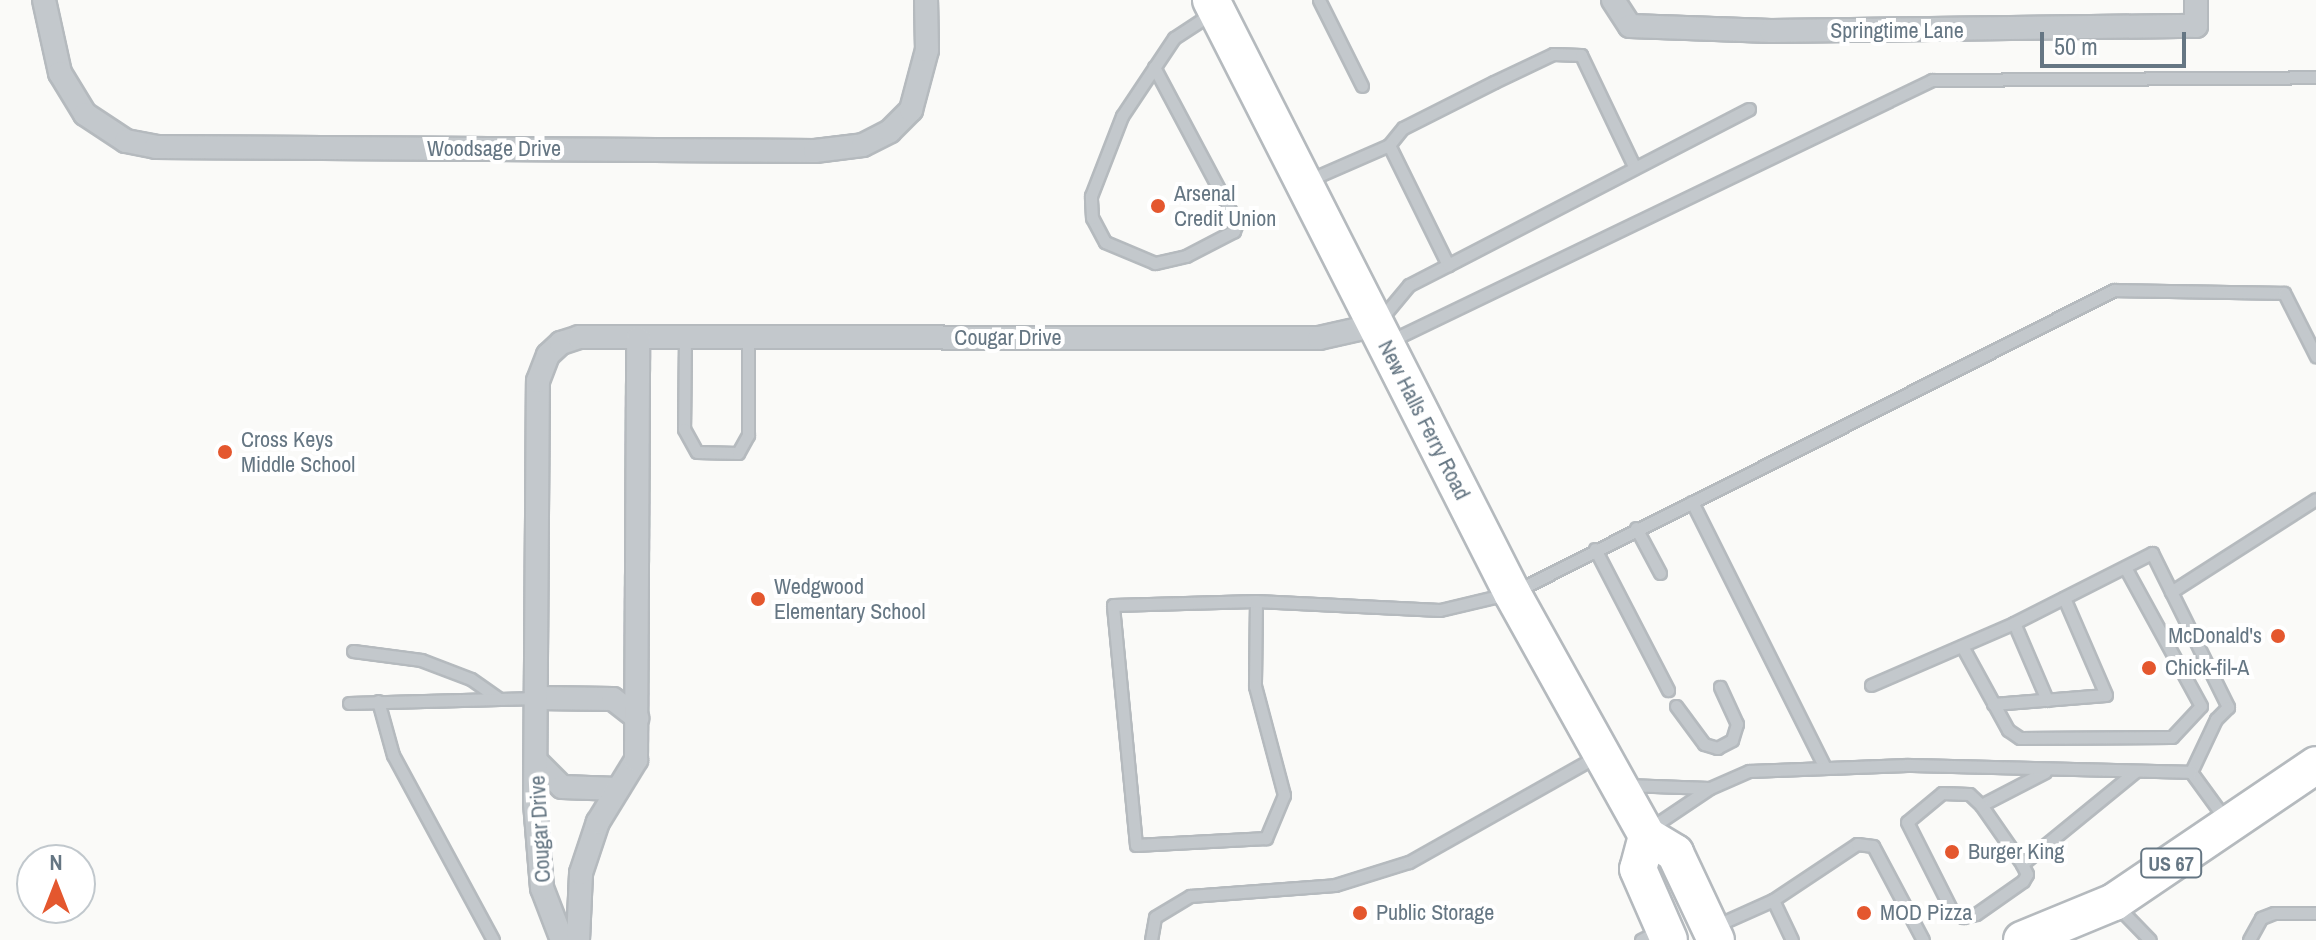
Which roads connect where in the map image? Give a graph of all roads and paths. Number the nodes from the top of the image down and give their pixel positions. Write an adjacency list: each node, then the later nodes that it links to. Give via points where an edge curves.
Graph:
1 (44, 0): 2 (street, Woodsage Drive, via 60,73 78,106 104,131 156,147 815,151 863,145 890,131 911,110 927,50)
2 (926, 0)
3 (1319, 0): 9 (lane)
4 (1613, 0): 5 (street, Springtime Lane, via 1630,26 1649,29 2196,26)
5 (2196, 0)
6 (1214, 5): 7 (lane, via 1174,38); 13 (main road, New Halls Ferry Road)
7 (1154, 67): 7 (lane, via 1122,116 1091,196 1092,218 1105,242 1155,263 1186,256 1234,231 1237,223)
8 (2316, 77): 15 (lane, via 1932,80)
9 (1362, 86)
10 (1749, 109): 12 (lane)
11 (1389, 145): 12 (lane, via 1403,128 1553,54 1581,55); 13 (lane); 14 (lane)
12 (1634, 166): 14 (lane, via 1549,217)
13 (1304, 182): 15 (main road, New Halls Ferry Road)
14 (1448, 265): 15 (lane, via 1409,285)
15 (1381, 334): 18 (street, Cougar Drive); 27 (main road, New Halls Ferry Road)
16 (638, 338): 17 (street, Cougar Drive); 36 (street, Cougar Drive, via 579,337 561,343 548,355 538,381); 43 (street, Cougar Drive)
17 (685, 338): 18 (street, Cougar Drive); 18 (lane, via 684,429 697,452 738,453 748,435)
18 (748, 338)
19 (2316, 356): 21 (lane, via 2284,293 2114,290)
20 (2316, 499): 26 (lane)
21 (1692, 502): 22 (lane); 47 (lane)
22 (1636, 528): 23 (lane); 25 (lane)
23 (1595, 549): 27 (lane); 35 (lane)
24 (2125, 567): 26 (lane, via 2152,553); 28 (lane); 41 (lane, via 2201,706 2192,719 2172,737 2020,738 2008,730)
25 (1660, 573)
26 (2171, 592): 50 (lane, via 2228,707 2216,719)
27 (1512, 593): 29 (lane, via 1440,610); 44 (main road, New Halls Ferry Road)
28 (2064, 598): 30 (lane); 38 (lane, via 2106,695)
29 (1256, 601): 29 (lane, via 1113,605 1136,845 1266,838 1284,795 1255,686)
30 (2014, 623): 31 (lane); 38 (lane)
31 (1962, 646): 33 (lane); 41 (lane)
32 (353, 651): 37 (lane, via 421,660 471,679)
33 (1871, 685)
34 (1720, 687): 42 (lane, via 1737,724 1732,740 1717,748 1704,744)
35 (1668, 690)
36 (538, 698): 37 (lane); 43 (street, via 613,699); 45 (street, Cougar Drive)
37 (499, 699): 39 (lane)
38 (2047, 700): 41 (lane)
39 (378, 701): 40 (lane); 63 (lane, via 393,755)
40 (349, 703)
41 (1993, 704)
42 (1676, 706)
43 (637, 718): 53 (street, Cougar Drive, via 636,760)
44 (1601, 754): 51 (main road, New Halls Ferry Road); 66 (lane, via 1409,862 1335,885 1190,896 1155,917)
45 (537, 762): 53 (street, Cougar Drive, via 562,787); 64 (street, Cougar Drive, via 542,888)
46 (2316, 765): 55 (main road, US 67)
47 (1824, 766): 48 (lane); 52 (lane, via 1749,771)
48 (2048, 771): 49 (lane); 54 (lane)
49 (2136, 771): 50 (lane); 57 (lane)
50 (2191, 772): 55 (lane)
51 (1618, 785): 52 (lane); 56 (main road, New Halls Ferry Road)
52 (1710, 788): 56 (lane)
53 (618, 789): 65 (street, Cougar Drive, via 598,822 581,873)
54 (1981, 805): 57 (lane); 57 (lane, via 1969,794 1942,793 1907,822 1952,911 1963,917 1976,914 2023,881 2027,874)
55 (2229, 824): 59 (main road, US 67)
56 (1646, 833): 61 (main road, New Halls Ferry Road, via 1675,853); 62 (main road, via 1638,869)
57 (2022, 864)
58 (1773, 900): 61 (lane); 67 (lane); 68 (lane, via 1857,844 1873,846)
59 (2114, 902): 69 (main road, US 67); 70 (main road, US 67); 71 (lane)
60 (2316, 913): 72 (lane, via 2261,918)
61 (1713, 934)
62 (1658, 936)
63 (493, 940)
64 (562, 940)
65 (578, 940)
66 (1151, 940)
67 (1792, 940)
68 (1923, 940)
69 (2022, 940)
70 (2080, 940)
71 (2150, 940)
72 (2249, 940)

